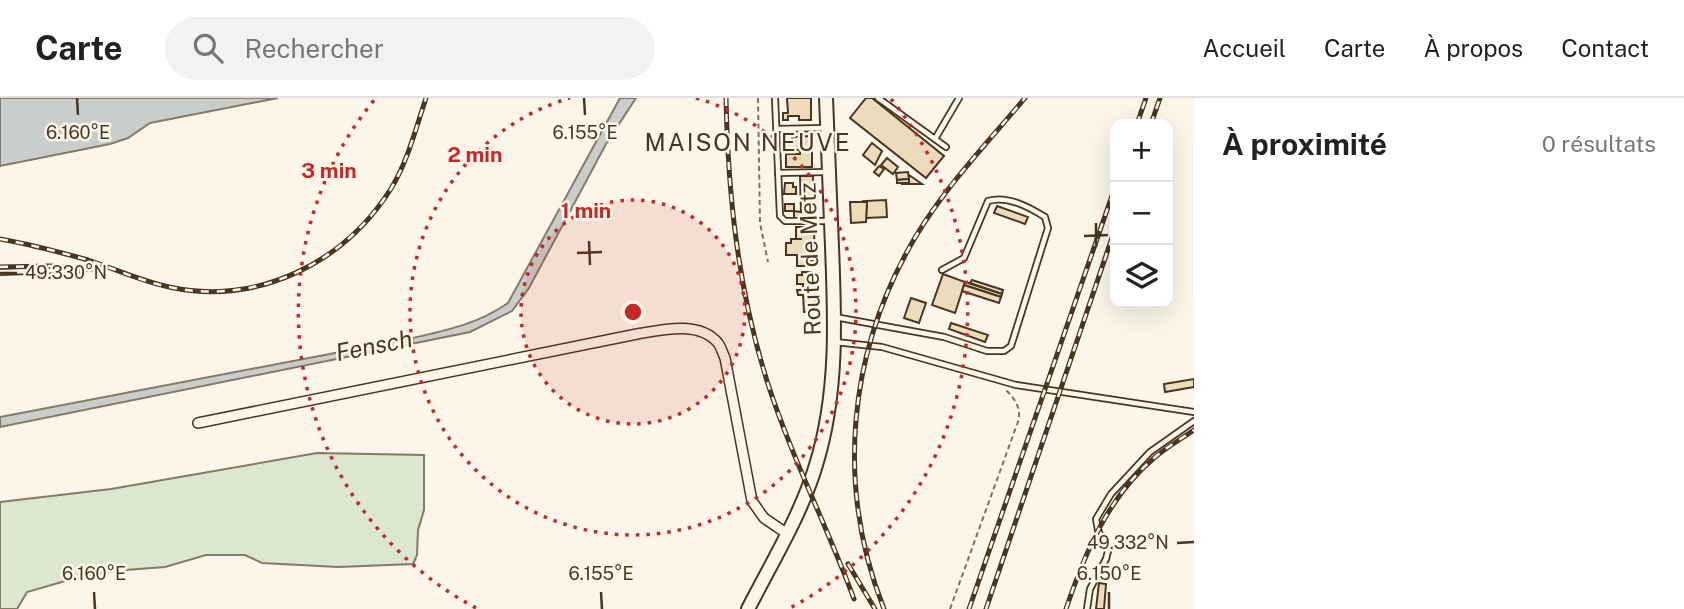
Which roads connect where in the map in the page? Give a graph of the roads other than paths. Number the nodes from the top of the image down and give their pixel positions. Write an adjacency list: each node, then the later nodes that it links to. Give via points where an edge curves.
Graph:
1 (775, 98): 6 (lane)
2 (826, 98): 5 (main road, Route de Metz)
3 (878, 98): 7 (lane)
4 (959, 98): 7 (lane)
5 (827, 128): 6 (lane); 9 (main road, Route de Metz)
6 (777, 129): 10 (lane)
7 (935, 139): 8 (lane)
8 (946, 147)
9 (829, 172): 10 (lane); 11 (main road, Route de Metz)
10 (778, 173): 11 (lane, via 781,219)
11 (831, 221): 15 (main road, Route de Metz)
12 (84, 269): 14 (lane)
13 (942, 270): 15 (lane, via 964,258 988,201 997,198 1028,206 1045,217 1048,228 1028,294 1011,346 1004,351)
14 (0, 272)
15 (835, 317): 16 (main road, Route de Metz)
16 (834, 342): 17 (lane, via 882,348 1016,385); 20 (main road, Route de Metz, via 827,421 816,466)
17 (1194, 412)
18 (1194, 421): 22 (lane, via 1150,453 1111,494 1096,519 1108,551 1090,589)
19 (198, 423): 20 (street, via 637,334 689,328 704,332 722,351 752,500 764,518)
20 (786, 533): 21 (main road, Route de Metz)
21 (748, 609)
22 (1087, 609)

